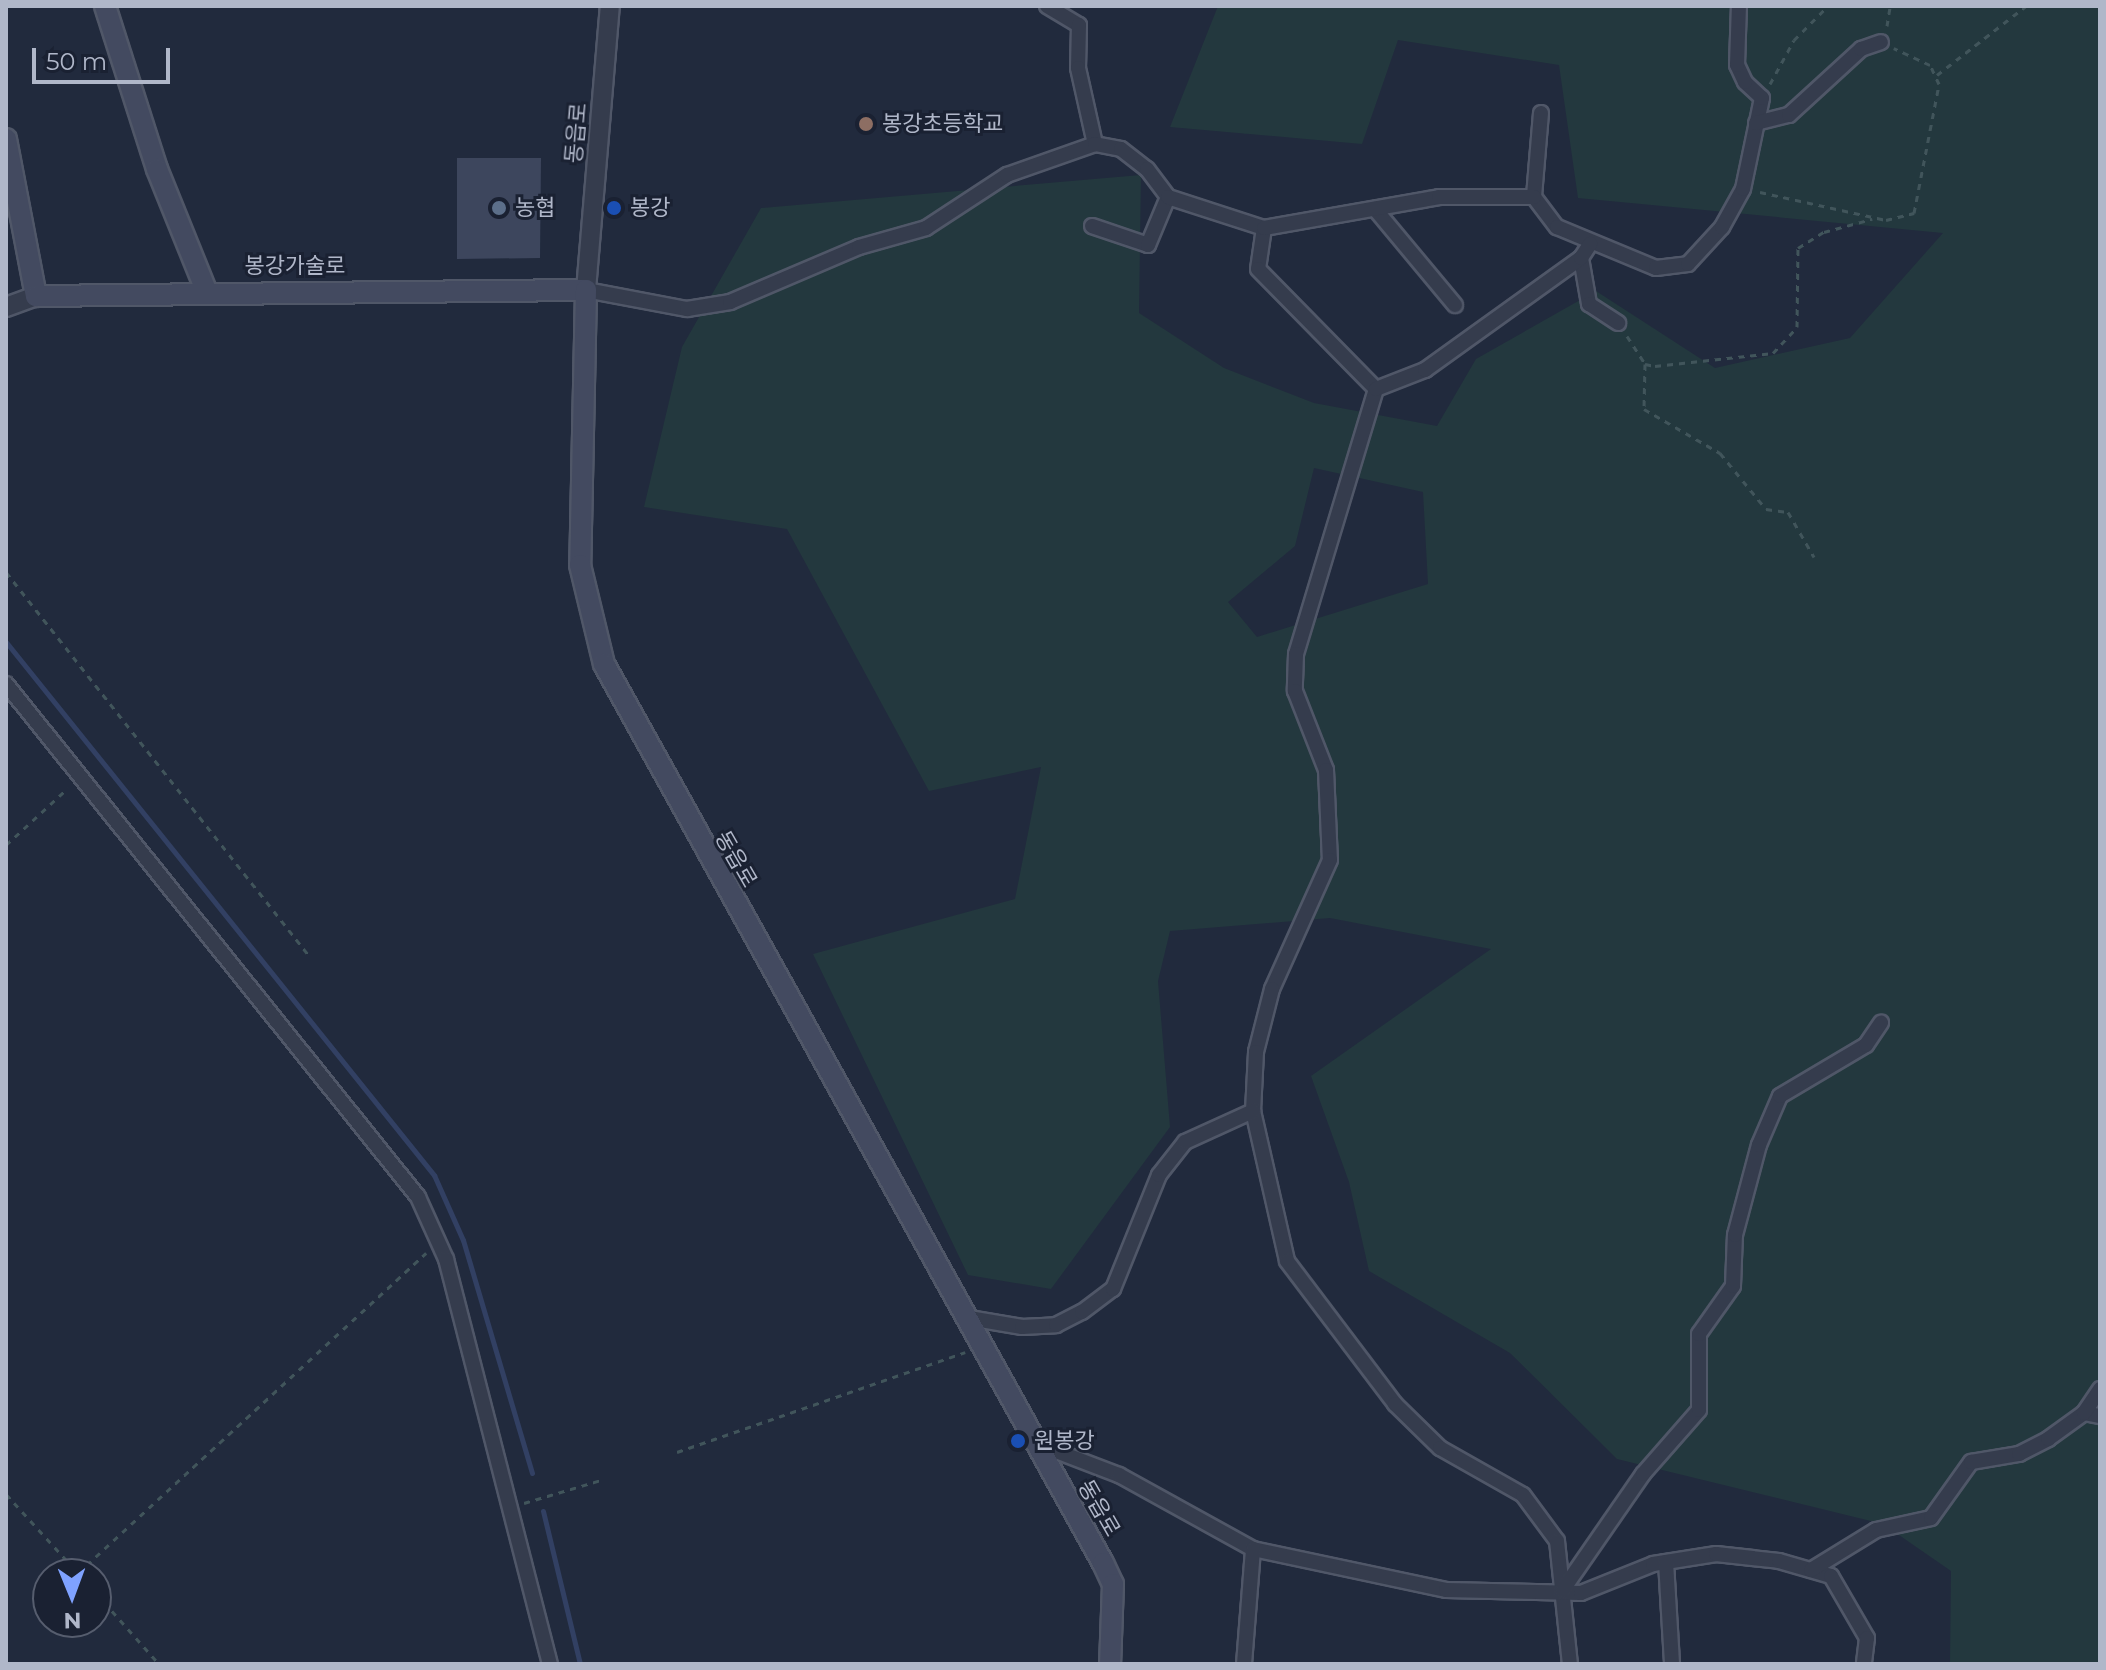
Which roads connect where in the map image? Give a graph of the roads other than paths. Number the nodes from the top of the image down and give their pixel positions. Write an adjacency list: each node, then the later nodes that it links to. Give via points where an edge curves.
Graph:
1 (105, 6): 17 (main road, via 157,169)
2 (610, 6): 18 (street, 동읍로)
3 (1047, 6): 9 (street, via 1079,25 1078,68)
4 (1739, 6): 7 (street, via 1737,65 1762,98)
5 (1881, 42): 7 (street, via 1861,49 1789,115)
6 (1541, 113): 11 (street)
7 (1756, 123): 15 (street, via 1743,189 1722,227 1688,264 1656,268)
8 (6, 139): 19 (main road)
9 (1095, 144): 10 (street, via 1121,149 1147,169); 18 (street, via 1007,175 926,228 859,247 730,302 687,309)
10 (1168, 197): 13 (street, via 1148,245); 14 (street)
11 (1534, 197): 12 (street, via 1485,193); 15 (street, via 1557,227)
12 (1375, 209): 14 (street); 20 (street)
13 (1092, 226)
14 (1264, 228): 23 (street, via 1258,269)
15 (1590, 244): 16 (street)
16 (1581, 258): 22 (street, via 1589,304); 23 (street, via 1425,370)
17 (206, 290): 18 (main road, 봉강가술로); 19 (main road, 봉강가술로)
18 (586, 290): 27 (main road, 동읍로, via 580,565 604,664 696,839 917,1222)
19 (36, 296): 21 (street, 봉강가술로)
20 (1455, 305)
21 (6, 307)
22 (1618, 323)
23 (1376, 389): 26 (street, via 1296,654 1295,691 1326,770 1330,860 1272,989 1256,1052)
24 (6, 684): 36 (street, via 418,1197 441,1246)
25 (1881, 1023): 35 (street, via 1866,1045 1780,1096 1759,1145 1735,1235 1733,1286 1699,1334 1699,1410 1643,1474)
26 (1253, 1111): 27 (street, via 1185,1142 1154,1185 1132,1254 1113,1289 1082,1312 1056,1325 1022,1327); 35 (street, via 1287,1261 1395,1404 1440,1448 1523,1495 1557,1541)
27 (963, 1317): 31 (main road, 동읍로)
28 (2100, 1389): 29 (street)
29 (2084, 1413): 30 (street); 34 (street, via 2019,1454 1971,1462 1957,1473 1931,1518 1876,1530)
30 (2100, 1416)
31 (1034, 1443): 32 (street, via 1119,1475); 37 (main road, 동읍로, via 1113,1584)
32 (1253, 1549): 35 (street, via 1446,1590); 38 (street)
33 (1666, 1562): 34 (street, via 1716,1554); 35 (street, via 1581,1593); 40 (street)
34 (1811, 1570): 41 (street, via 1831,1576 1855,1610 1867,1638)
35 (1562, 1592): 39 (street)
36 (550, 1664)
37 (1110, 1664)
38 (1244, 1664)
39 (1570, 1664)
40 (1672, 1664)
41 (1864, 1664)

